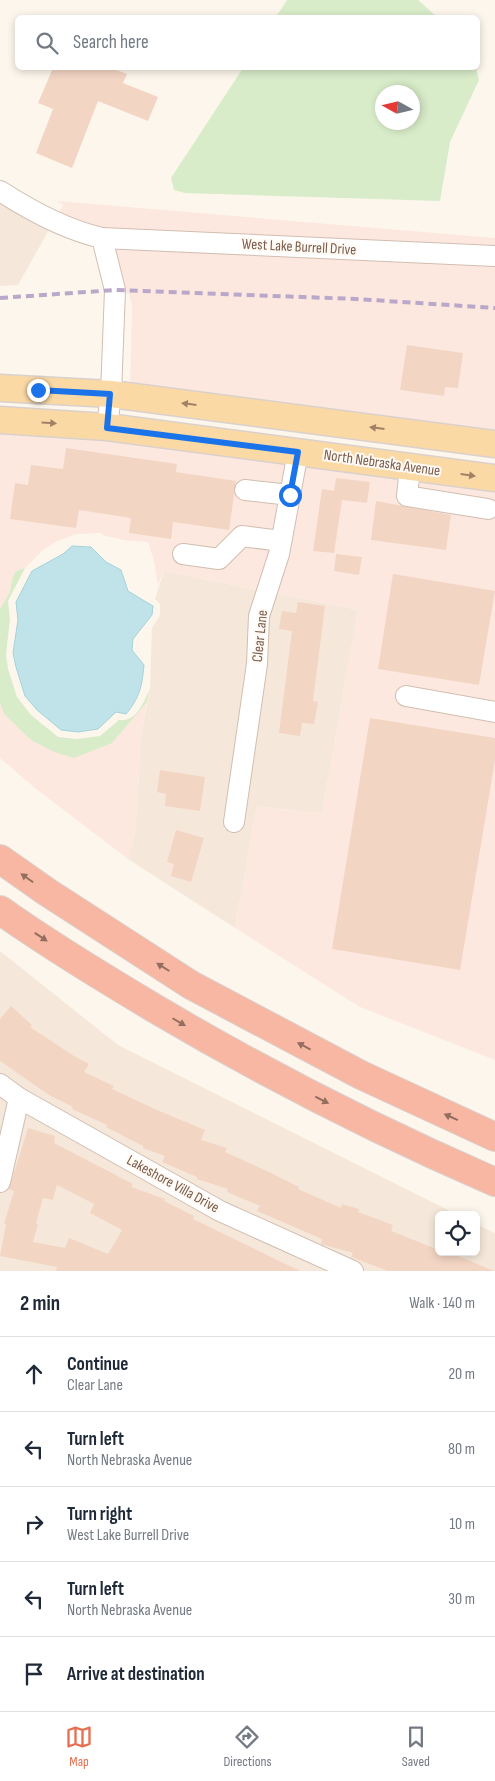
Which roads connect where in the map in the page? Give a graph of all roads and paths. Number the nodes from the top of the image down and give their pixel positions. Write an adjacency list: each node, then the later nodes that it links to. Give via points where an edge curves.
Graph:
1 (0, 191): 2 (street, West Lake Burrell Drive, via 23,206 81,233)
2 (102, 238): 3 (street, West Lake Burrell Drive); 5 (street, via 115,290)
3 (495, 256)
4 (0, 388): 5 (main road)
5 (110, 394): 7 (street); 8 (main road, one-way to 5)
6 (0, 420): 7 (main road, North Nebraska Avenue, one-way to 7)
7 (107, 428): 10 (main road, North Nebraska Avenue)
8 (461, 439): 9 (main road); 10 (main road, via 456,449 441,453 325,440)
9 (495, 444)
10 (298, 452): 11 (main road, North Nebraska Avenue); 14 (street, Clear Lane)
11 (410, 467): 12 (main road, North Nebraska Avenue, one-way to 12); 15 (street, via 407,496)
12 (495, 478): 15 (street)
13 (245, 490): 14 (street)
14 (290, 495): 16 (street, Clear Lane)
15 (492, 509)
16 (281, 541): 17 (street, via 242,536 219,558); 20 (street, Clear Lane, via 259,616 257,664)
17 (183, 554)
18 (406, 696): 19 (street)
19 (495, 712)
20 (234, 822)
21 (0, 859): 25 (highway, one-way to 21, via 360,1075 191,985)
22 (0, 910): 27 (highway, one-way to 27, via 124,990 254,1065 379,1129)
23 (0, 1084): 24 (street, Lakeshore Villa Drive)
24 (19, 1098): 26 (street); 28 (street, Lakeshore Villa Drive, via 220,1211)
25 (495, 1137)
26 (0, 1182)
27 (495, 1182)
28 (353, 1271)

